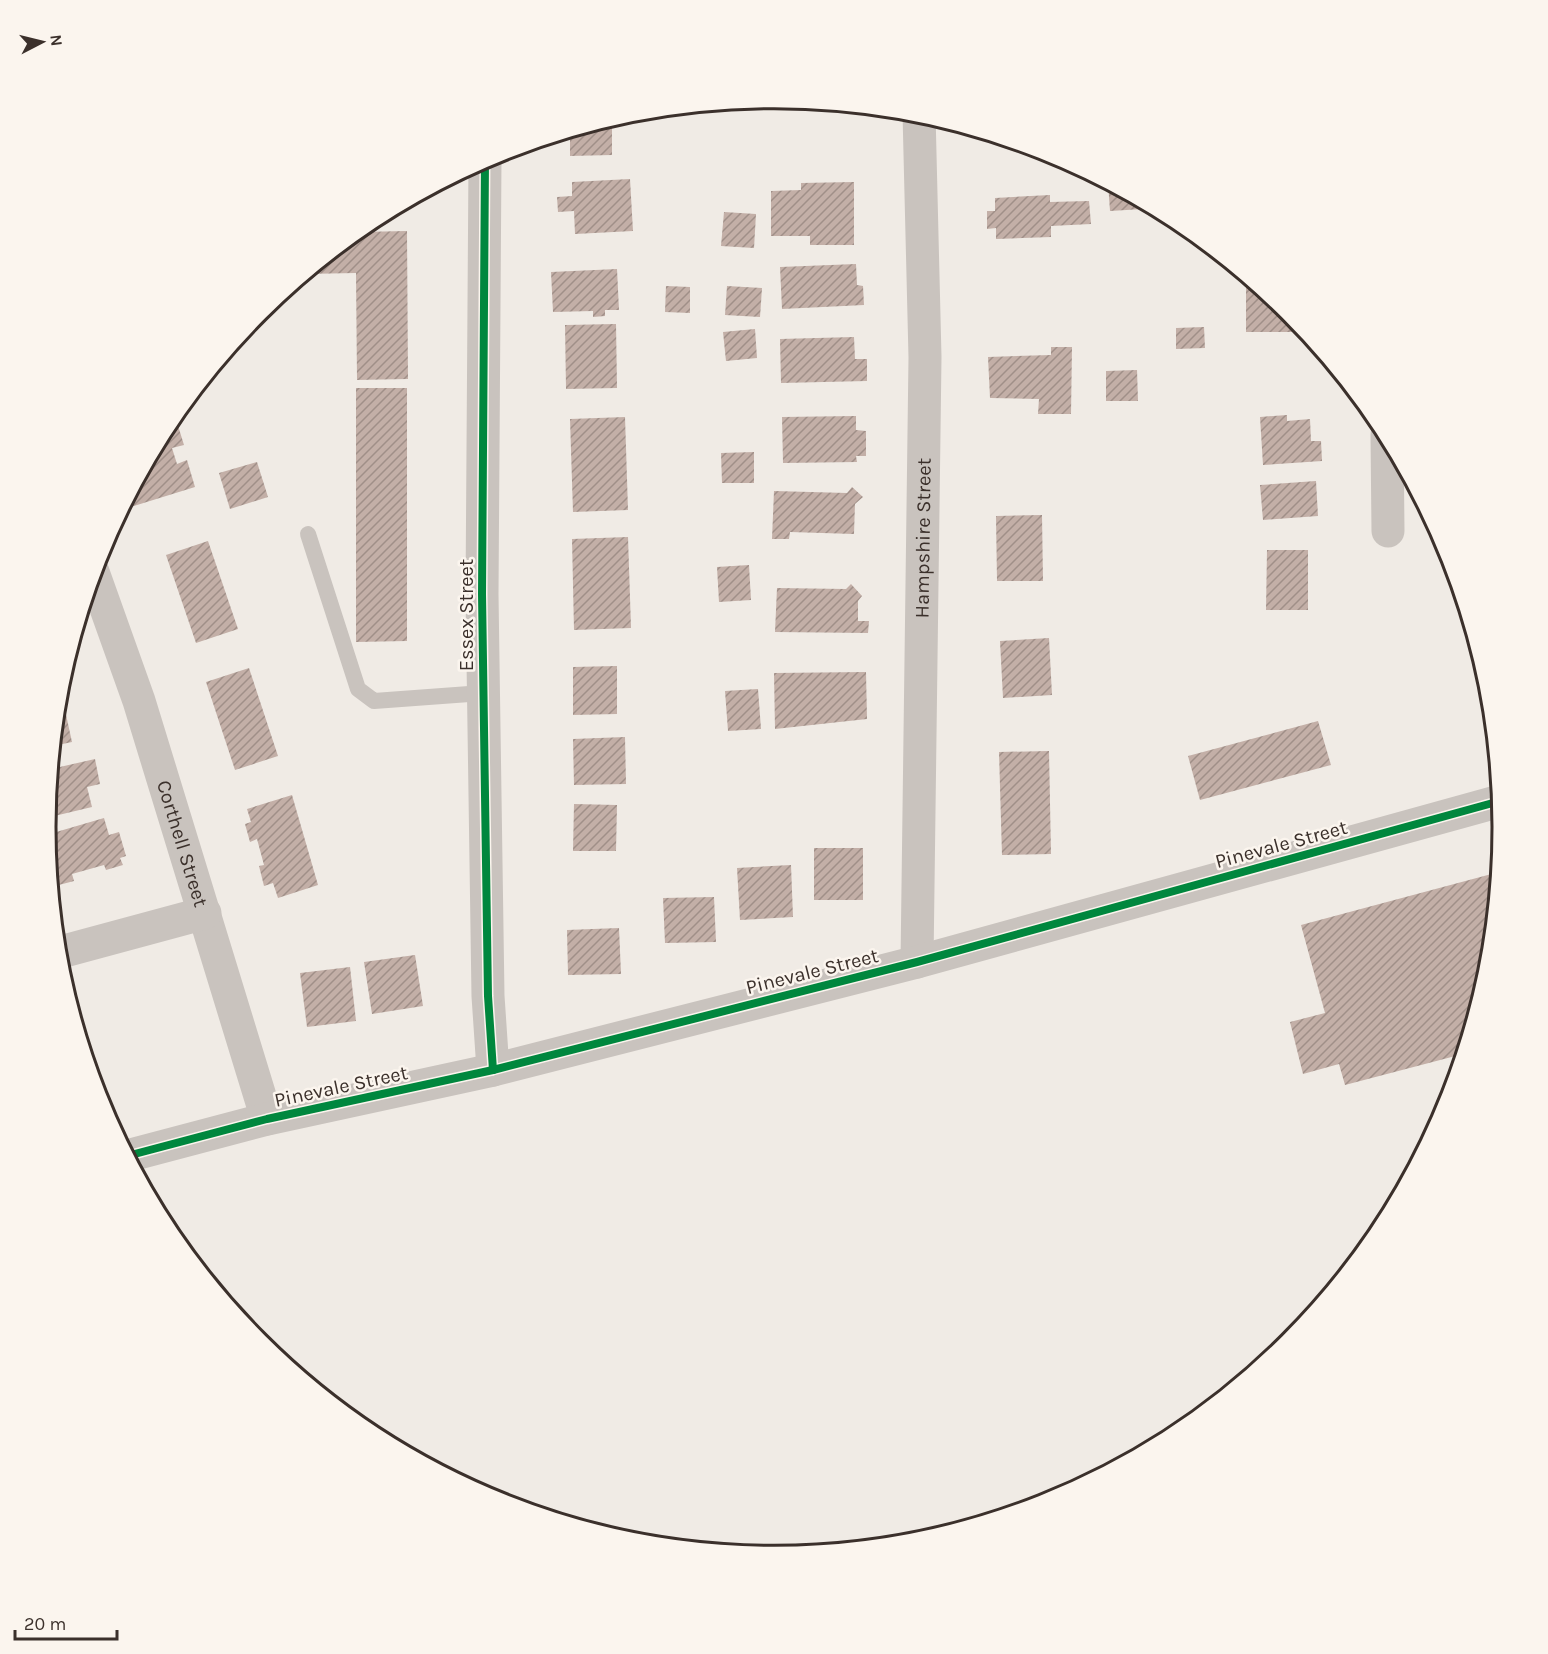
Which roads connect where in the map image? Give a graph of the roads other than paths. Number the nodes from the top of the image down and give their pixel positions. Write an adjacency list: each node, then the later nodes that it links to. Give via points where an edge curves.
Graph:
1 (919, 123): 11 (street, Hampshire Street, via 925,369)
2 (484, 170): 7 (street, Essex Street)
3 (1387, 454): 4 (street)
4 (1388, 531)
5 (308, 534): 7 (lane, via 358,689 374,701)
6 (98, 586): 9 (street, Corthell Street, via 139,701)
7 (483, 693): 12 (street, Essex Street, via 488,996)
8 (1491, 803): 11 (street, Pinevale Street)
9 (205, 913): 10 (street); 13 (street, Corthell Street)
10 (66, 950)
11 (917, 962): 12 (street, Pinevale Street)
12 (493, 1070): 13 (street, Pinevale Street)
13 (267, 1119): 14 (street, Pinevale Street)
14 (135, 1154)

